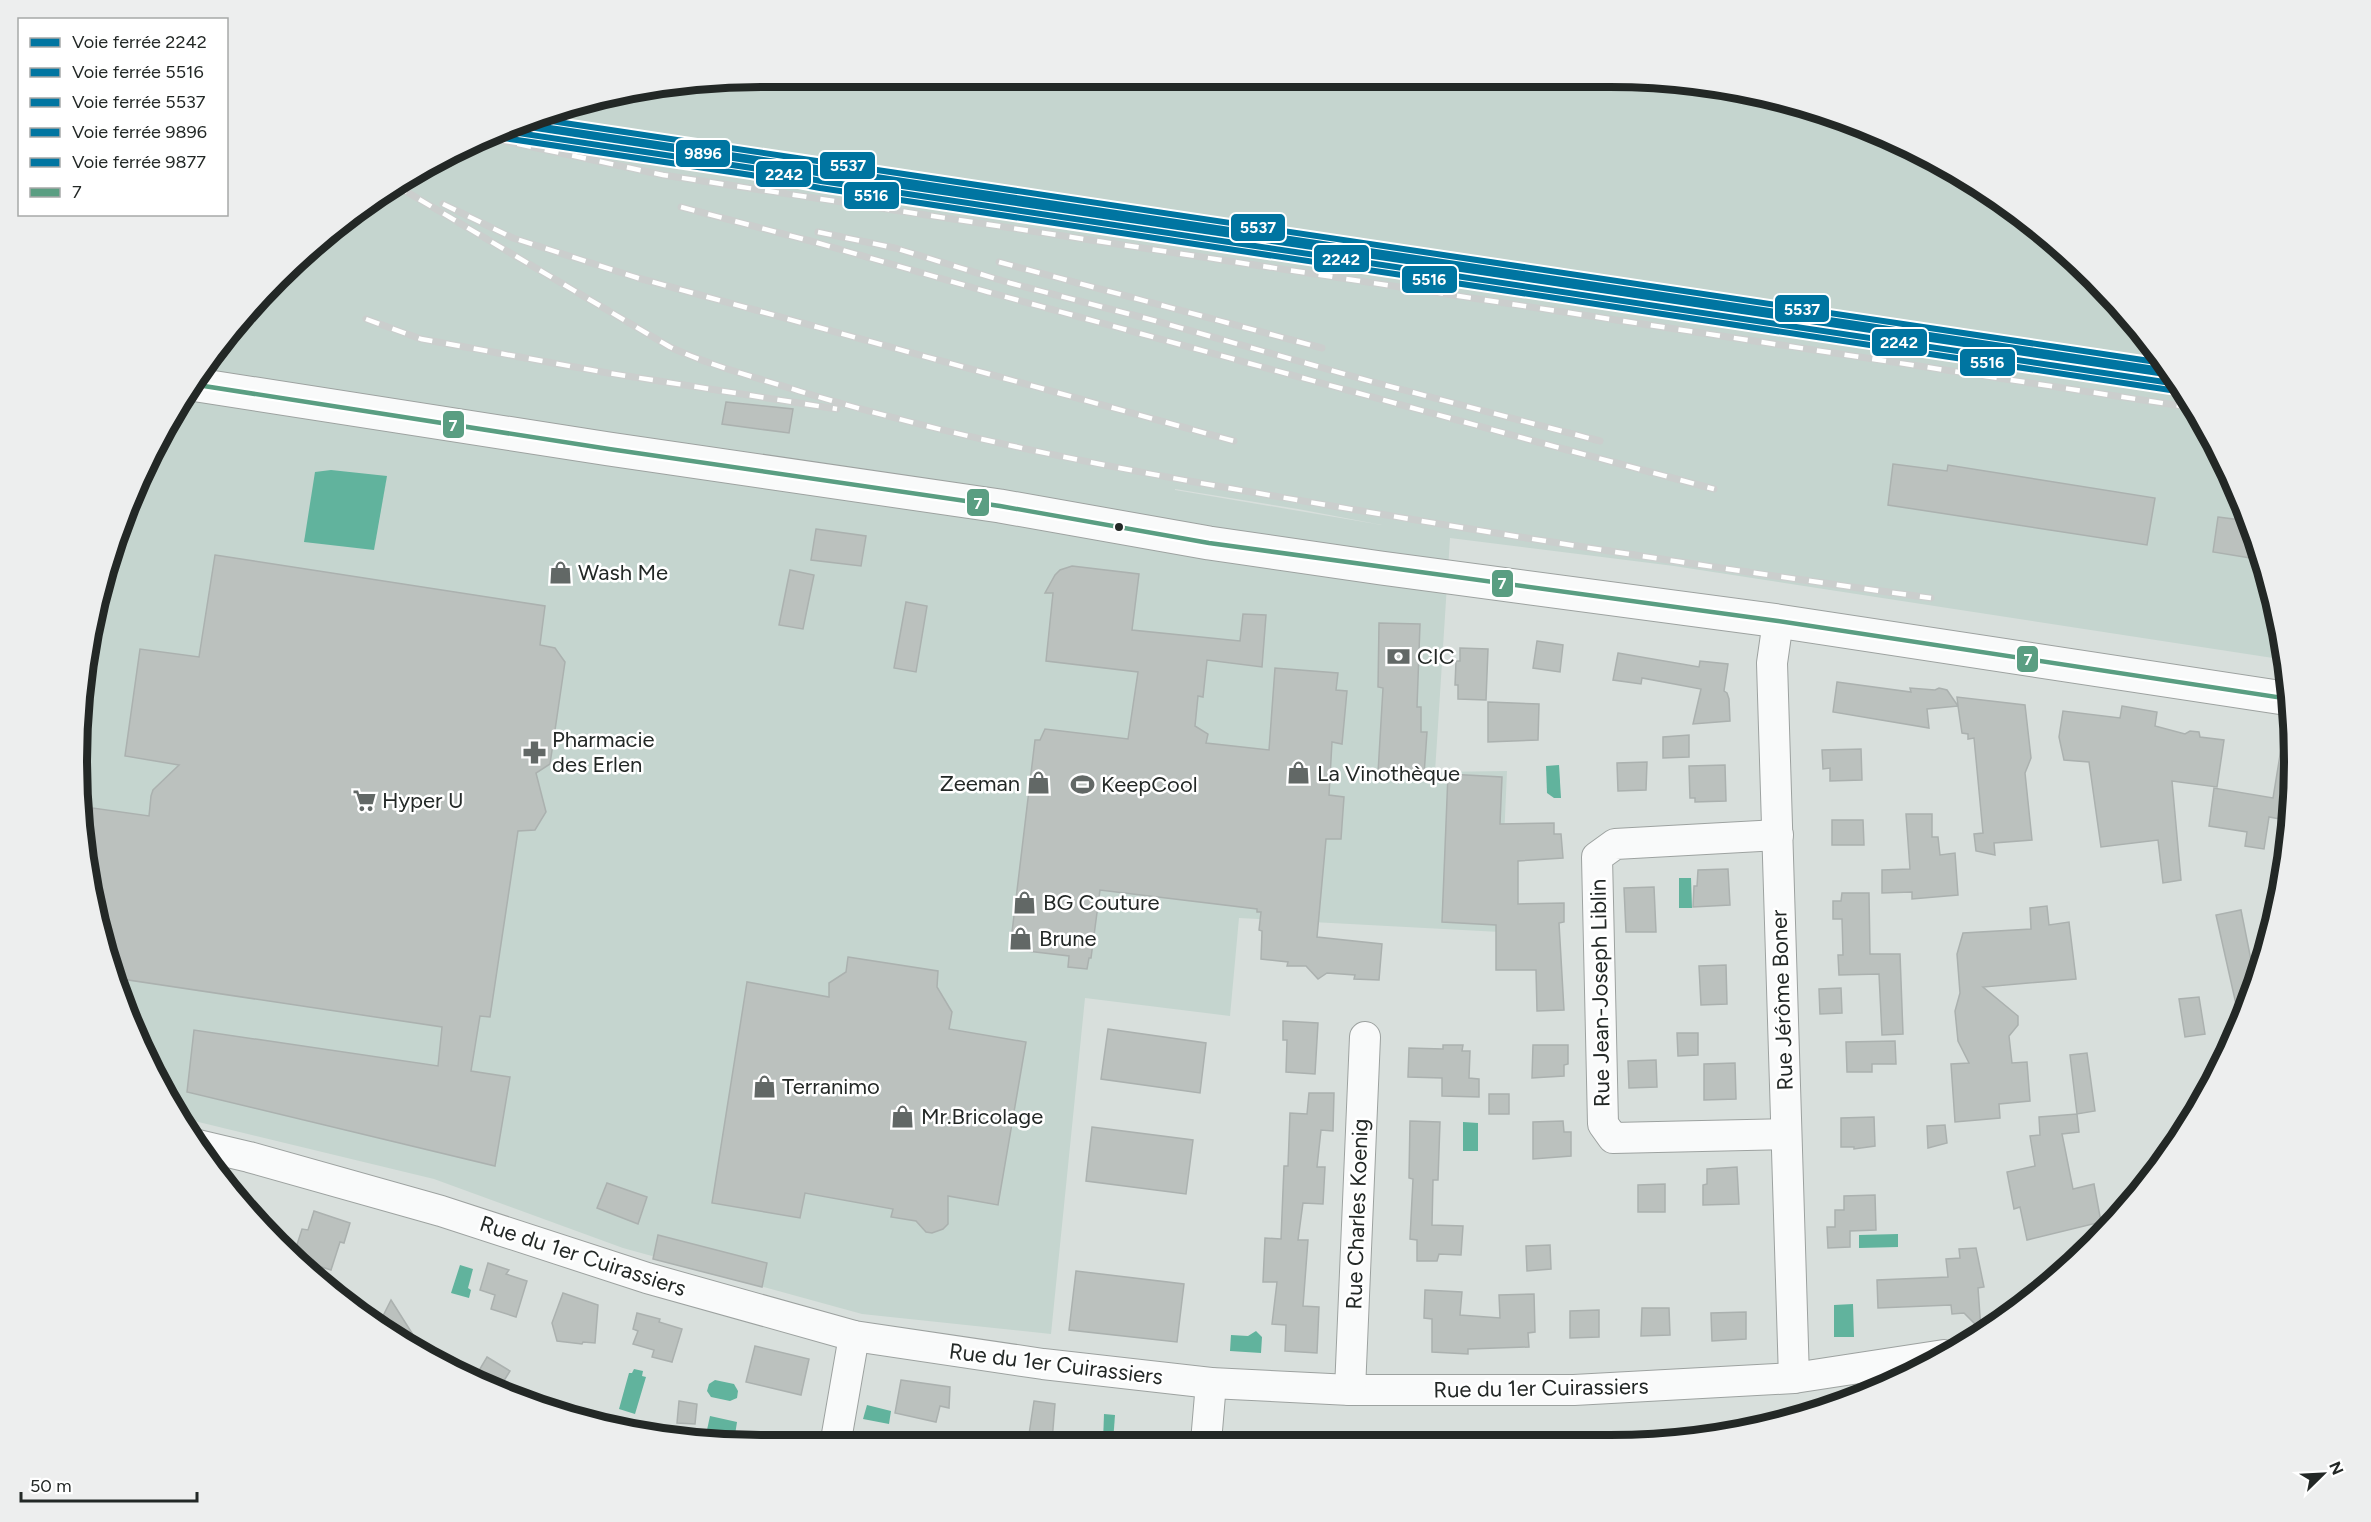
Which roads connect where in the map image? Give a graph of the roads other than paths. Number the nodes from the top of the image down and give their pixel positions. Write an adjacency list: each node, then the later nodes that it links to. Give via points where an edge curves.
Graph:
1 (202, 386): 2 (main road, via 1000,506 1381,568)
2 (1778, 621): 3 (main road); 4 (street, Rue Jérôme Boner, via 1772,663)
3 (2281, 698)
4 (1778, 835): 6 (street, Rue Jérôme Boner); 6 (street, Rue Jean-Joseph Liblin, via 1615,844 1597,858 1603,1124 1613,1138)
5 (1365, 1037): 12 (street, Rue Charles Koenig)
6 (1786, 1134): 10 (street, Rue Jérôme Boner)
7 (210, 1148): 8 (street, Rue du 1er Cuirassiers, via 441,1211 647,1278)
8 (854, 1336): 11 (street, Rue du 1er Cuirassiers, via 1043,1364); 13 (street)
9 (1920, 1359): 10 (street, Rue du 1er Cuirassiers)
10 (1794, 1378): 12 (street, Rue du 1er Cuirassiers, via 1574,1390)
11 (1211, 1383): 12 (street, Rue du 1er Cuirassiers); 14 (street)
12 (1350, 1390)
13 (837, 1435)
14 (1207, 1435)

